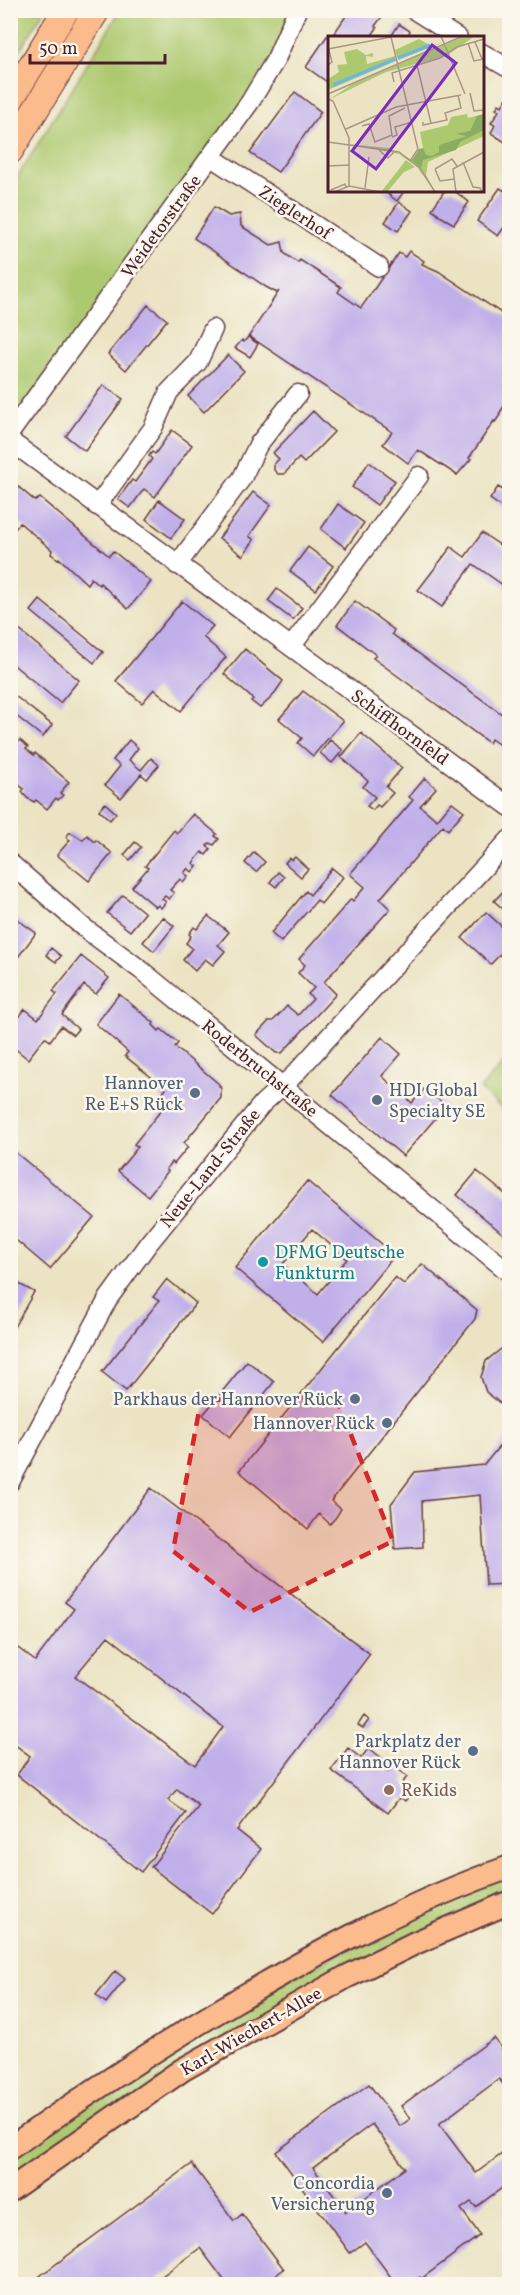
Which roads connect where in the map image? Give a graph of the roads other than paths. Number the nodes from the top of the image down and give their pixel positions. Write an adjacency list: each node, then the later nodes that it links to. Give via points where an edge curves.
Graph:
1 (66, 10): 8 (highway)
2 (97, 10): 9 (highway)
3 (297, 10): 10 (street, Weidetorstraße, via 276,59)
4 (414, 10): 5 (street)
5 (455, 36)
6 (484, 54): 7 (street)
7 (510, 69)
8 (10, 100)
9 (10, 151)
10 (211, 157): 11 (street, Zieglerhof); 14 (street, Weidetorstraße)
11 (379, 267)
12 (213, 329): 17 (street, via 198,362 169,392 153,428)
13 (298, 394): 18 (street, via 258,444 242,478)
14 (10, 433)
15 (10, 441): 17 (street, Schiffhornfeld)
16 (419, 476): 19 (street)
17 (98, 506): 18 (street, Schiffhornfeld)
18 (177, 565): 19 (street, Schiffhornfeld)
19 (291, 647): 20 (street, Schiffhornfeld)
20 (510, 807)
21 (510, 839): 23 (street, Neue-Land-Straße)
22 (10, 863): 23 (street, Roderbruchstraße, via 66,913)
23 (281, 1086): 24 (street, Roderbruchstraße); 25 (street, Neue-Land-Straße, via 148,1244 108,1299)
24 (510, 1273)
25 (10, 1482)
26 (510, 1868): 28 (main road, Karl-Wiechert-Allee, via 392,1916 304,1960 170,2040)
27 (510, 1902): 29 (main road, Karl-Wiechert-Allee, via 415,1942 346,1977 182,2070)
28 (10, 2148)
29 (10, 2190)

